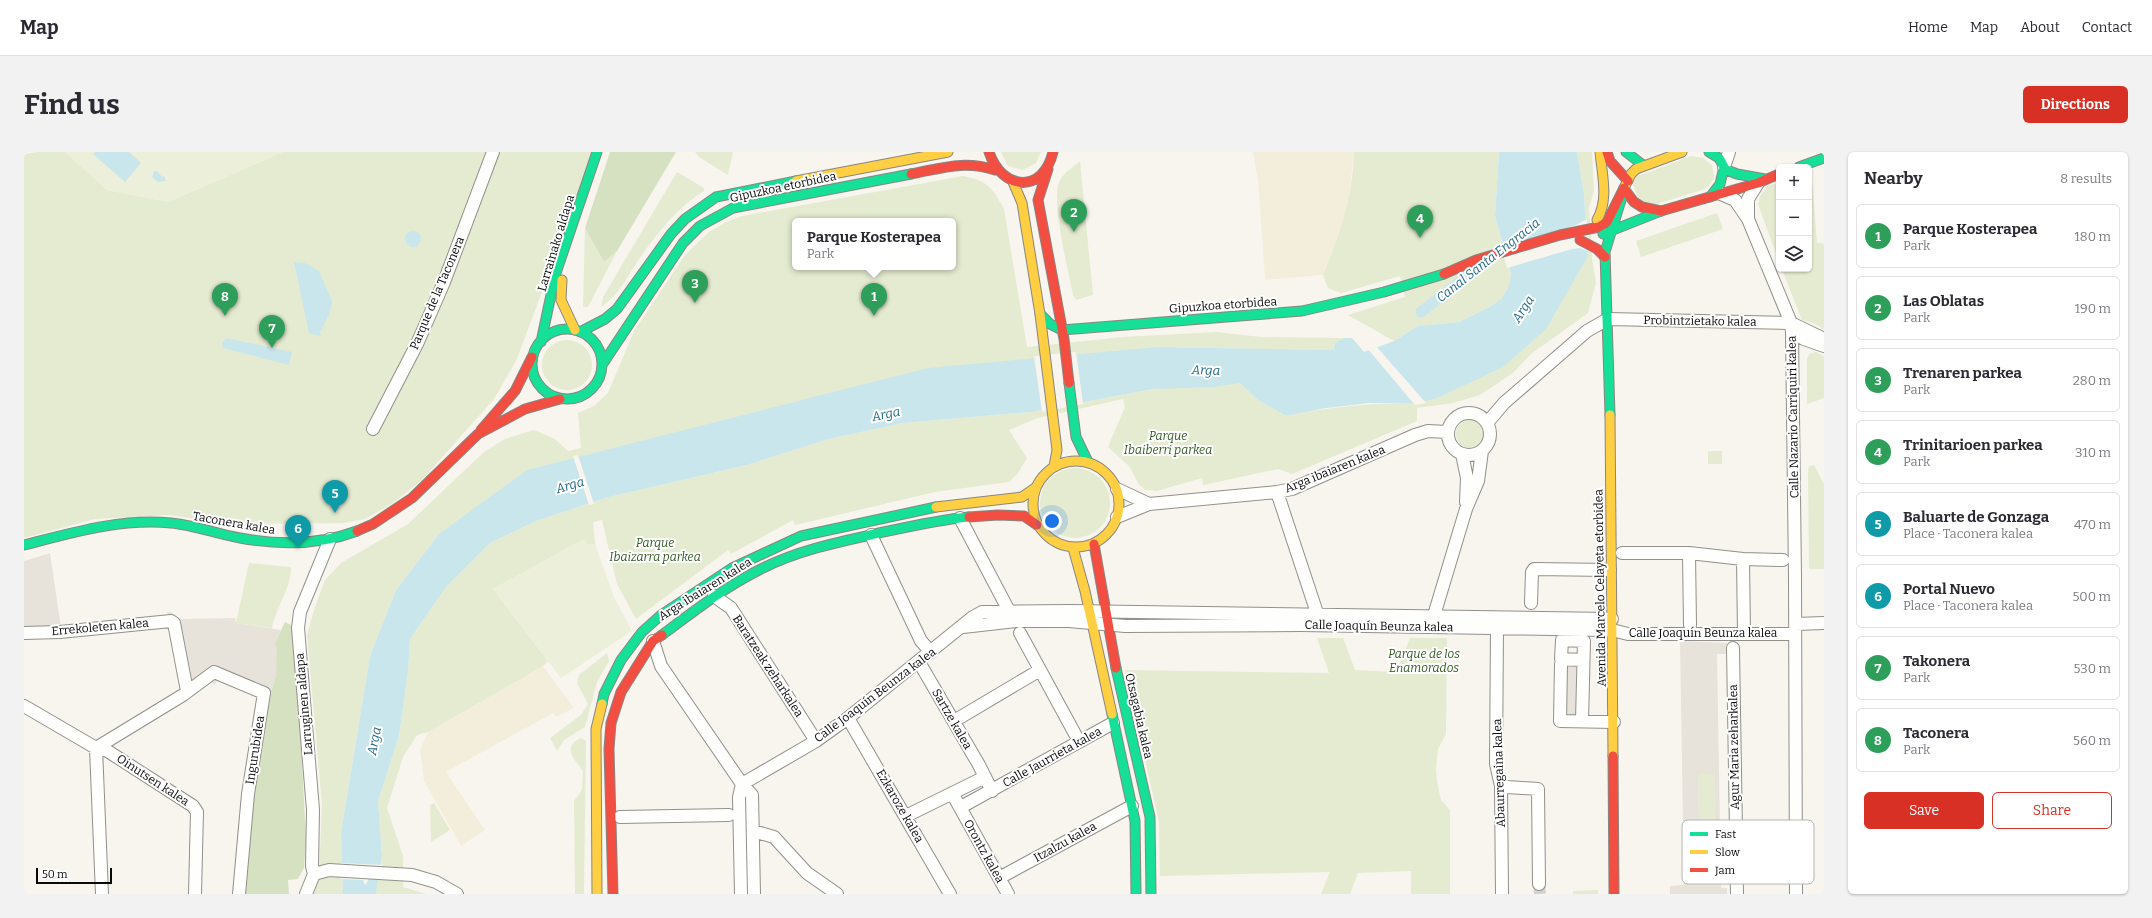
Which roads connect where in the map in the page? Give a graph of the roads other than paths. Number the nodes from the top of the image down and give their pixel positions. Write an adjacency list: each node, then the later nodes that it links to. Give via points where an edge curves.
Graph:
1 (493, 152): 43 (street, Parque de la Taconera, via 444,282 417,344)
2 (597, 152): 36 (street, Larrainako aldapa, via 555,276)
3 (606, 152): 35 (street, Larrainako aldapa, via 562,279 561,300)
4 (948, 152): 35 (street, Gipuzkoa etorbidea, via 716,197 686,219 671,234 617,309 606,319)
5 (989, 152): 18 (street)
6 (1053, 152): 17 (street)
7 (1600, 152): 28 (street, via 1605,200 1600,216)
8 (1607, 152): 22 (street)
9 (1626, 152): 15 (street)
10 (1682, 152): 15 (street)
11 (1710, 152): 16 (street, via 1719,158)
12 (1729, 152): 16 (street)
13 (1824, 158): 14 (street)
14 (1807, 164)
15 (1643, 165): 22 (street, via 1631,174)
16 (1724, 168): 20 (street); 23 (street)
17 (1048, 169): 21 (street, via 1038,178); 34 (street, via 1038,200)
18 (995, 170): 21 (street, Gipuzkoa etorbidea, via 1003,178); 40 (street, Gipuzkoa etorbidea, via 964,164 733,208 700,226 683,243)
19 (1776, 175): 20 (street)
20 (1762, 181): 23 (street); 25 (street, Calle Nazario Carriquiri kalea, via 1748,199)
21 (1014, 182): 31 (street, via 1022,203)
22 (1625, 189): 24 (street, via 1634,202 1642,207); 27 (street, via 1620,208)
23 (1716, 195): 24 (street); 25 (street, Calle Nazario Carriquiri kalea, via 1735,200)
24 (1661, 211): 26 (street)
25 (1748, 219): 33 (street, Calle Nazario Carriquiri kalea)
26 (1629, 225): 27 (street); 29 (street)
27 (1604, 231): 28 (street, Gipuzkoa etorbidea); 30 (street, Avenida Marcelo Celayeta etorbidea)
28 (1579, 237): 30 (street); 34 (street, Gipuzkoa etorbidea, via 1475,268 1456,270 1330,306 1302,311)
29 (1622, 238)
30 (1610, 258): 32 (street, Avenida Marcelo Celayeta etorbidea, via 1607,282)
31 (1040, 314): 34 (street, via 1050,324); 49 (street, via 1057,450)
32 (1608, 319): 33 (street, Probintzietako kalea); 42 (street, via 1587,331 1504,403); 67 (street, Avenida Marcelo Celayeta etorbidea)
33 (1792, 327): 37 (street); 39 (street, Calle Nazario Carriquiri kalea)
34 (1062, 330): 48 (street, via 1074,426 1080,449)
35 (578, 331): 36 (street, via 568,329 553,332); 40 (street, via 591,339 599,349)
36 (540, 342): 38 (street)
37 (1822, 342): 39 (street, via 1806,347)
38 (533, 355): 41 (street, via 534,378 541,388); 45 (street, Taconera kalea, via 515,391)
39 (1792, 360): 81 (street, Calle Nazario Carriquiri kalea)
40 (602, 366): 41 (street, via 598,381 586,394 578,398)
41 (560, 399): 45 (street, Taconera kalea, via 525,409)
42 (1487, 423): 44 (street, via 1477,414 1464,413 1452,420); 46 (street, via 1490,435)
43 (373, 429)
44 (1447, 432): 47 (street, via 1451,446); 52 (street, Arga ibaiaren kalea, via 1428,431 1414,435 1292,489)
45 (478, 434): 59 (street, Taconera kalea, via 412,498 373,524)
46 (1482, 451): 47 (street, via 1469,455); 54 (street, via 1478,481)
47 (1462, 454): 54 (street, via 1467,478)
48 (1088, 462): 49 (street, via 1076,460); 51 (street, via 1107,473)
49 (1054, 466): 50 (street)
50 (1035, 488): 57 (street, via 1032,501); 125 (street, Arga ibaiaren kalea, via 1022,497 934,507 801,536 732,568 639,630 604,694 596,729)
51 (1117, 489): 53 (street); 55 (street)
52 (1277, 492): 53 (street, Arga ibaiaren kalea); 73 (street)
53 (1149, 504): 55 (street, Arga ibaiaren kalea)
54 (1466, 509): 74 (street)
55 (1117, 517): 61 (street, via 1112,528)
56 (960, 518): 57 (street, Arga ibaiaren kalea, via 1024,516); 58 (street, Arga ibaiaren kalea, via 938,520); 70 (street)
57 (1037, 525): 62 (street, via 1053,541)
58 (871, 535): 68 (street, Arga ibaiaren kalea, via 786,556); 87 (street, via 921,641)
59 (330, 539): 60 (street, Taconera kalea, via 269,542 171,523 132,523 88,529); 115 (street, Larruginen aldapa, via 300,612 298,628 313,810 312,866)
60 (24, 544)
61 (1094, 544): 62 (street); 71 (street, Otsagabia kalea)
62 (1074, 548): 72 (street)
63 (1622, 553): 64 (street)
64 (1689, 553): 65 (street); 78 (street)
65 (1743, 558): 66 (street); 84 (street)
66 (1783, 560)
67 (1610, 570): 69 (street, via 1534,569); 76 (street, Avenida Marcelo Celayeta etorbidea)
68 (714, 596): 85 (street, Arga ibaiaren kalea); 100 (street, Baratzeak zeharkalea, via 731,608)
69 (1531, 603)
70 (1009, 611): 72 (street, Calle Joaquín Beunza kalea); 79 (street, Calle Joaquín Beunza kalea, via 982,612)
71 (1105, 611): 72 (street, Calle Joaquín Beunza kalea); 73 (street, Calle Joaquín Beunza kalea); 77 (street, Otsagabia kalea)
72 (1091, 616): 77 (street, Calle Joaquín Beunza kalea); 79 (street, Calle Joaquín Beunza kalea); 98 (street)
73 (1319, 620): 74 (street, Calle Joaquín Beunza kalea); 77 (street, Calle Joaquín Beunza kalea)
74 (1432, 621): 76 (street, Calle Joaquín Beunza kalea); 80 (street, Calle Joaquín Beunza kalea)
75 (1824, 623): 81 (street)
76 (1612, 624): 80 (street, Calle Joaquín Beunza kalea); 84 (street, Calle Joaquín Beunza kalea, via 1628,634); 97 (street, Avenida Marcelo Celayeta etorbidea)
77 (1108, 625): 133 (street, Otsagabia kalea, via 1150,817)
78 (1690, 625)
79 (963, 627): 87 (street, Calle Joaquín Beunza kalea)
80 (1497, 628): 134 (street, Abaurregaina kalea, via 1496,764 1501,786)
81 (1795, 629): 84 (street, Calle Joaquín Beunza kalea); 113 (street, Calle Nazario Carriquiri kalea)
82 (24, 633): 92 (street, Errekoleten kalea, via 60,632 169,620 174,623)
83 (1020, 633): 91 (street)
84 (1744, 633)
85 (653, 641): 103 (street, via 661,666); 126 (street, Arga ibaiaren kalea, via 621,692 611,723 609,749)
86 (1733, 648): 112 (street, Agur Maria zeharkalea)
87 (931, 652): 89 (street, Calle Joaquín Beunza kalea)
88 (1583, 660): 96 (street)
89 (919, 662): 94 (street, Calle Joaquín Beunza kalea); 95 (street, Sartze kalea)
90 (1561, 664): 96 (street, via 1560,721)
91 (1040, 670): 95 (street); 99 (street)
92 (186, 691): 101 (street); 122 (street, Ingurubidea, via 214,672 264,693 248,794)
93 (24, 706): 101 (street, Oinutsen kalea)
94 (848, 718): 100 (street, Calle Joaquín Beunza kalea); 110 (street, Ezkaroze kalea)
95 (954, 721): 102 (street, Sartze kalea)
96 (1582, 721): 97 (street)
97 (1614, 722): 135 (street, Avenida Marcelo Celayeta etorbidea)
98 (1113, 723): 105 (street, Calle Jaurrieta kalea); 107 (street)
99 (1075, 734)
100 (816, 741): 103 (street, Calle Joaquín Beunza kalea)
101 (96, 748): 120 (street); 121 (street, Oinutsen kalea, via 106,750 193,806 197,812)
102 (984, 777): 105 (street, Calle Jaurrieta kalea); 106 (street, Calle Jaurrieta kalea)
103 (742, 784): 114 (street, via 752,795); 127 (street, via 739,796)
104 (1507, 788): 117 (street, Abaurregaina kalea, via 1538,789)
105 (992, 791): 108 (street, Calle Jaurrieta kalea)
106 (952, 793): 108 (street); 110 (street, Calle Jaurrieta kalea)
107 (1132, 806): 116 (street, Itzalzu kalea); 132 (street, via 1135,821)
108 (960, 807): 116 (street, Orontz kalea)
109 (729, 815): 111 (street)
110 (906, 816): 130 (street, Ezkaroze kalea)
111 (620, 817)
112 (1736, 820)
113 (1796, 820)
114 (753, 831): 128 (street); 129 (street, via 774,837 807,873)
115 (321, 872): 123 (street); 124 (street, via 421,876)
116 (999, 878): 131 (street, Orontz kalea)
117 (1540, 884)
118 (1737, 884): 136 (street, Agur Maria zeharkalea)
119 (1796, 884): 137 (street, Calle Nazario Carriquiri kalea)
120 (102, 894)
121 (195, 894)
122 (239, 894)
123 (306, 894)
124 (457, 894)
125 (597, 894)
126 (613, 894)
127 (741, 894)
128 (754, 894)
129 (837, 894)
130 (950, 894)
131 (1008, 894)
132 (1136, 894)
133 (1151, 894)
134 (1502, 894)
135 (1614, 894)
136 (1737, 894)
137 (1796, 894)

